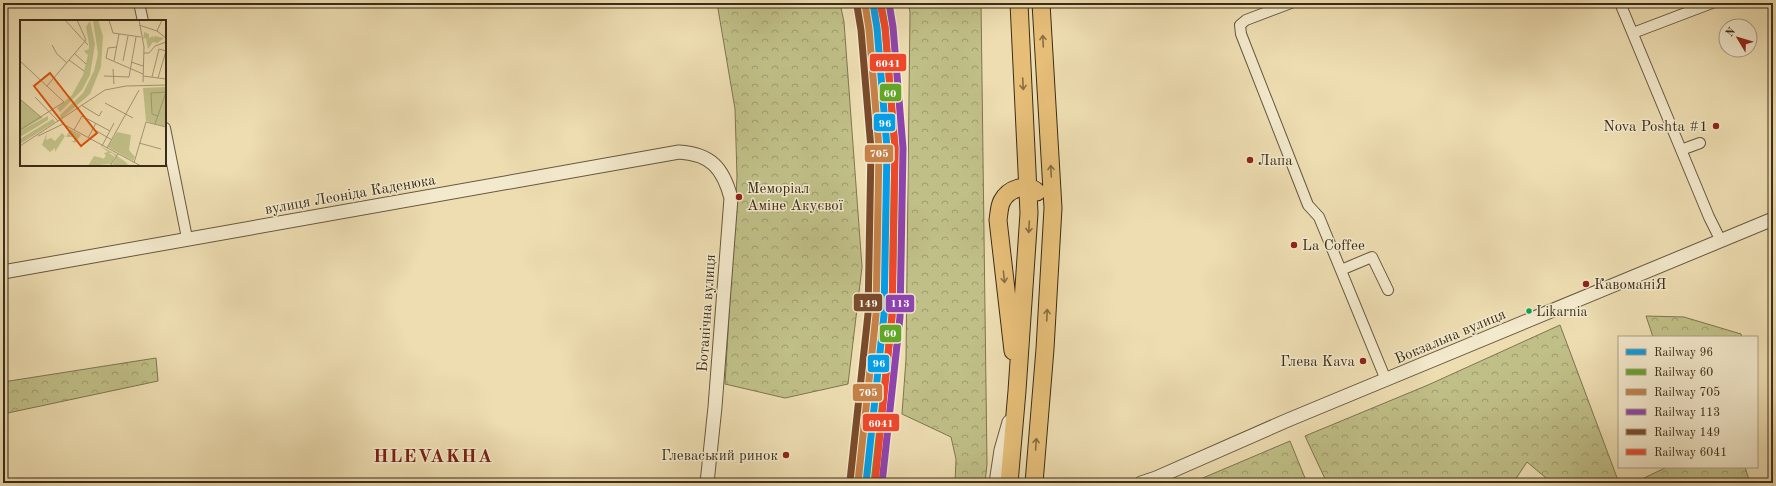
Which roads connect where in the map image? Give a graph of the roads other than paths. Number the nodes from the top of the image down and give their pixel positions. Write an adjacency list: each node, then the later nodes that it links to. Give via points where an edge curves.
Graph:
1 (139, 3): 7 (street)
2 (1018, 3): 13 (highway, one-way to 13)
3 (1041, 3): 14 (highway, one-way to 3)
4 (1291, 3): 18 (street, via 1246,20 1240,26 1241,34 1308,205 1319,217)
5 (1620, 3): 8 (street)
6 (1712, 3): 8 (street)
7 (143, 20)
8 (1633, 33): 11 (street)
9 (166, 133): 16 (street)
10 (1700, 143): 11 (street)
11 (1681, 150): 17 (street)
12 (702, 156): 16 (street, вулиця Леоніда Каденюка, via 678,152); 23 (street, Ботанічна вулиця, via 717,167 726,182 731,198)
13 (1029, 188): 14 (highway, via 1035,190); 22 (highway, one-way to 22); 22 (highway, one-way to 22, via 1020,187 1010,192 1001,202 998,220)
14 (1053, 208): 26 (highway, one-way to 14)
15 (1773, 219): 17 (street, Вокзальна вулиця)
16 (187, 238): 19 (street, вулиця Леоніда Каденюка)
17 (1721, 241): 21 (street, Вокзальна вулиця)
18 (1341, 270): 20 (street, via 1372,257); 21 (street)
19 (3, 272)
20 (1388, 290)
21 (1386, 380): 27 (street, Вокзальна вулиця)
22 (1017, 392): 24 (street, via 1001,450); 25 (highway)
23 (707, 483)
24 (996, 483)
25 (1009, 483)
26 (1034, 483)
27 (1140, 483)

